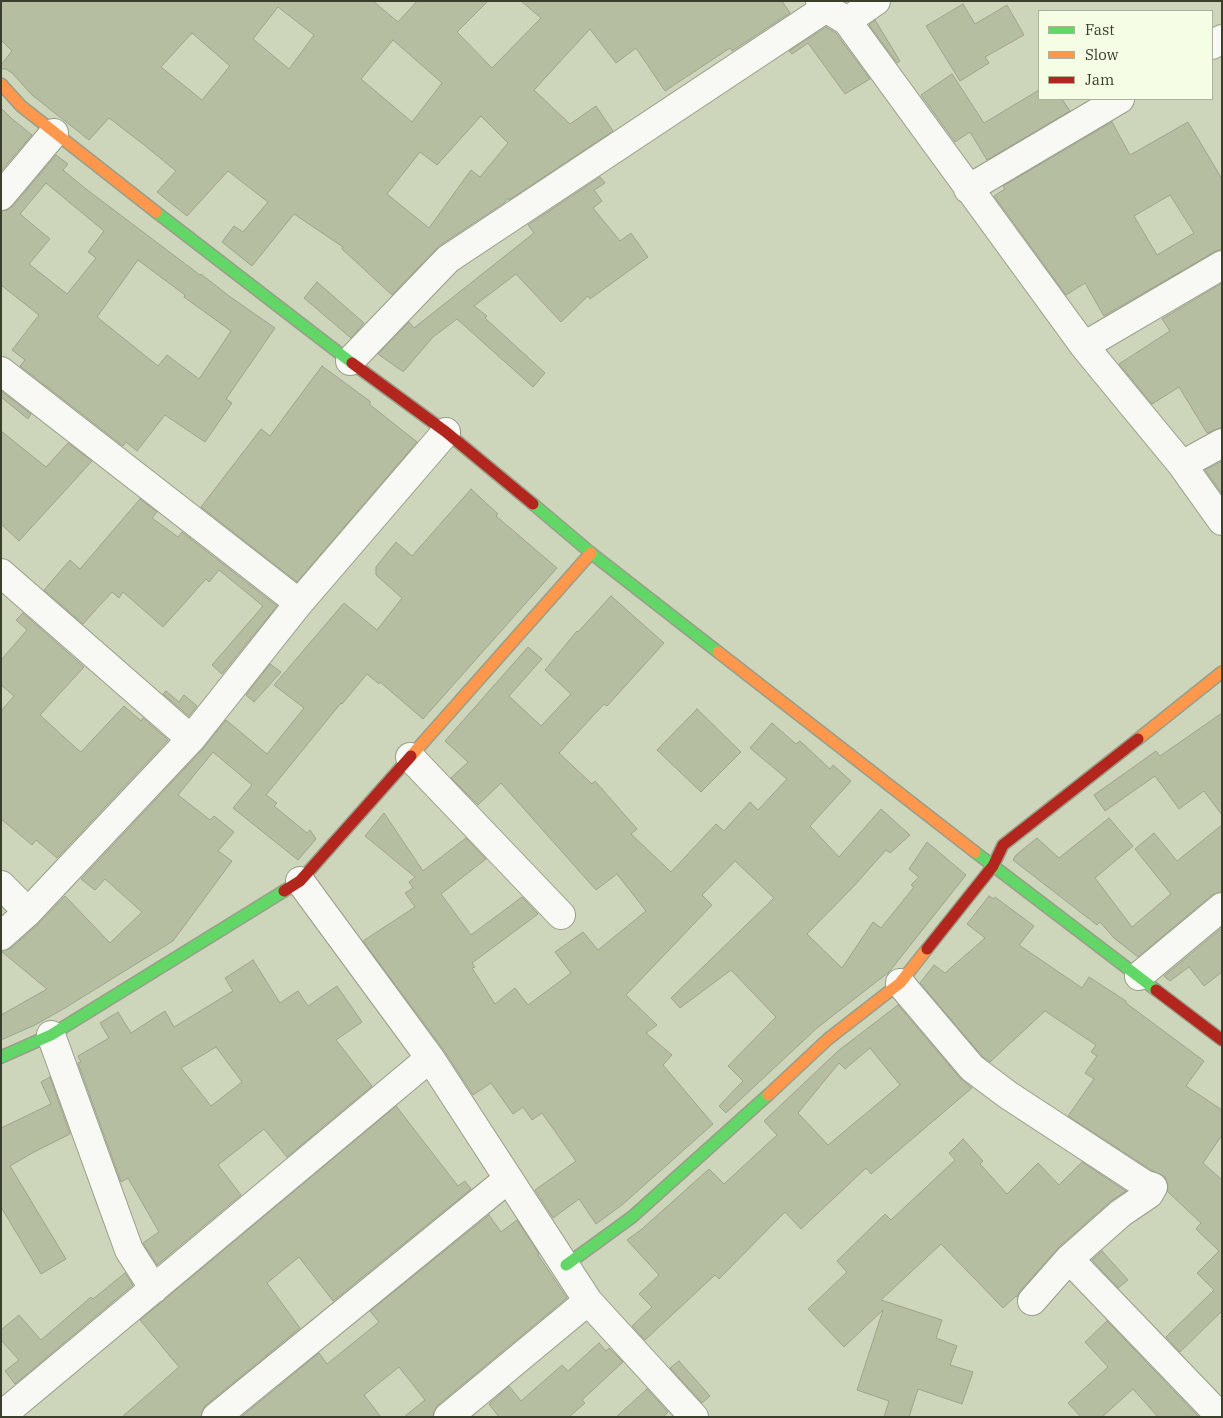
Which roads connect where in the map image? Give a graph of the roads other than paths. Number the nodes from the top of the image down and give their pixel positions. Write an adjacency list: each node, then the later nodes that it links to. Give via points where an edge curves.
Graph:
1 (876, 1): 2 (street)
2 (831, 10): 6 (street); 10 (street, via 448,259)
3 (1, 84): 5 (street, via 21,106)
4 (1118, 100): 6 (street)
5 (54, 133): 7 (street); 10 (street)
6 (968, 188): 9 (street)
7 (1, 196)
8 (1222, 265): 9 (street)
9 (1084, 346): 14 (street)
10 (350, 362): 12 (street)
11 (1, 371): 18 (street)
12 (446, 432): 16 (street); 18 (street)
13 (1222, 443): 14 (street)
14 (1182, 465): 15 (street)
15 (1222, 520)
16 (591, 553): 21 (street); 22 (street)
17 (1, 573): 20 (street)
18 (299, 603): 20 (street)
19 (1222, 672): 22 (street, via 1002,845)
20 (191, 739): 26 (street)
21 (410, 757): 23 (street); 27 (street)
22 (993, 866): 29 (street); 30 (street)
23 (300, 881): 31 (street); 34 (street)
24 (1, 885): 26 (street)
25 (1222, 907): 29 (street)
26 (28, 912): 28 (street)
27 (561, 916)
28 (1, 936)
29 (1139, 976): 32 (street)
30 (900, 983): 36 (street, via 972,1068 1008,1095 1153,1187 1149,1194 1121,1213); 37 (street, via 828,1039 632,1217)
31 (50, 1035): 33 (street); 38 (street, via 129,1250)
32 (1222, 1040)
33 (1, 1057)
34 (430, 1058): 35 (street); 38 (street)
35 (508, 1179): 37 (street); 43 (street)
36 (1069, 1259): 39 (street); 45 (street)
37 (566, 1265): 40 (street)
38 (154, 1289): 42 (street)
39 (1032, 1301)
40 (588, 1302): 41 (street); 44 (street)
41 (685, 1414)
42 (1, 1416)
43 (216, 1417)
44 (448, 1417)
45 (1221, 1417)

